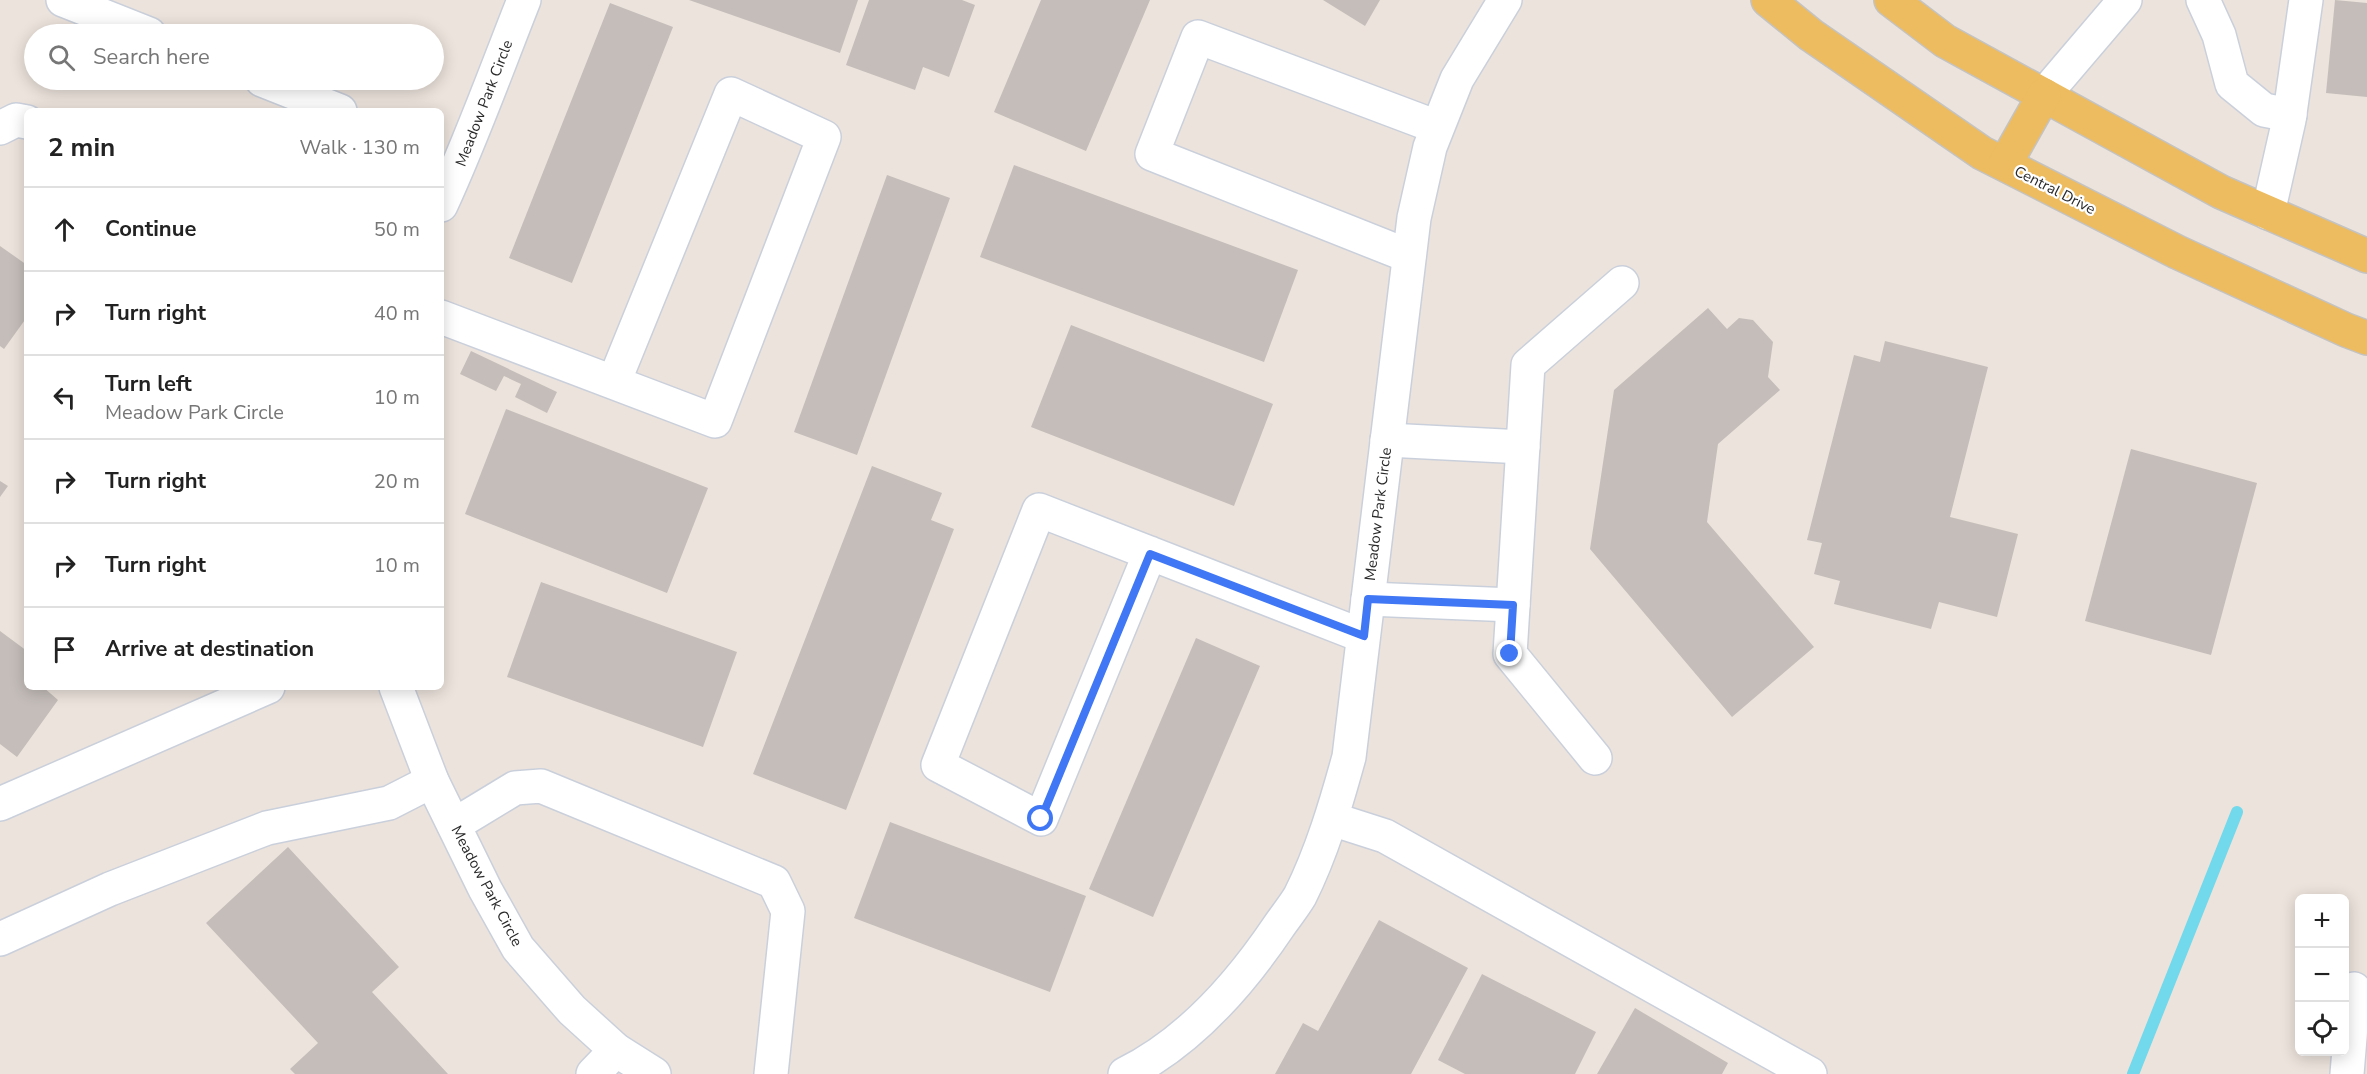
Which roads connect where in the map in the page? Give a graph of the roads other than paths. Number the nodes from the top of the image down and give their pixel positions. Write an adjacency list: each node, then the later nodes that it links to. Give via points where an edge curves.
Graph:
1 (63, 0): 9 (street)
2 (524, 0): 17 (street, Meadow Park Circle, via 483,102)
3 (1505, 0): 15 (street, Meadow Park Circle, via 1457,79)
4 (1768, 0): 18 (main road, Central Drive, via 1811,35 1982,153)
5 (1891, 0): 11 (main road, via 1945,41)
6 (2125, 0): 11 (street)
7 (2203, 0): 13 (street, via 2219,35 2232,84 2264,110)
8 (2306, 0): 13 (street)
9 (124, 24)
10 (287, 90): 12 (street)
11 (2044, 95): 18 (main road); 20 (main road, via 2221,192)
12 (332, 108)
13 (2290, 115): 20 (street)
14 (24, 121): 16 (street, via 16,120)
15 (1437, 127): 21 (street, Meadow Park Circle, via 1414,218); 21 (street, via 1198,37 1152,154)
16 (0, 128)
17 (452, 155): 19 (street, Meadow Park Circle)
18 (2005, 164): 25 (main road, Central Drive, via 2177,252)
19 (444, 191)
20 (2268, 213): 22 (main road)
21 (1409, 256): 27 (street, Meadow Park Circle)
22 (2367, 256)
23 (1622, 283): 28 (street, via 1528,365)
24 (444, 318): 26 (street)
25 (2367, 338)
26 (614, 382): 26 (street, via 715,421 824,137 731,94)
27 (1387, 440): 28 (street); 30 (street, Meadow Park Circle)
28 (1523, 447): 31 (street)
29 (1150, 554): 29 (street, via 1039,510 938,765 1041,819); 32 (street)
30 (1368, 599): 31 (street); 32 (street, Meadow Park Circle)
31 (1513, 605): 35 (street, via 1510,654)
32 (1364, 636): 38 (street, Meadow Park Circle, via 1349,757)
33 (261, 690): 37 (street)
34 (397, 690): 36 (street, Meadow Park Circle)
35 (1595, 758)
36 (432, 781): 39 (street, Meadow Park Circle); 40 (street, via 389,803 267,828 110,888)
37 (0, 804)
38 (1332, 819): 46 (street, Meadow Park Circle, via 1299,896 1260,954 1205,1017); 47 (street, via 1385,836)
39 (454, 825): 42 (street, Meadow Park Circle, via 518,948 572,1010); 45 (street, via 515,788 540,786 774,882 788,911)
40 (0, 939)
41 (2354, 988): 48 (street)
42 (616, 1050): 43 (street); 44 (street, Meadow Park Circle)
43 (593, 1074)
44 (654, 1074)
45 (771, 1074)
46 (1125, 1074)
47 (1810, 1074)
48 (2347, 1074)

